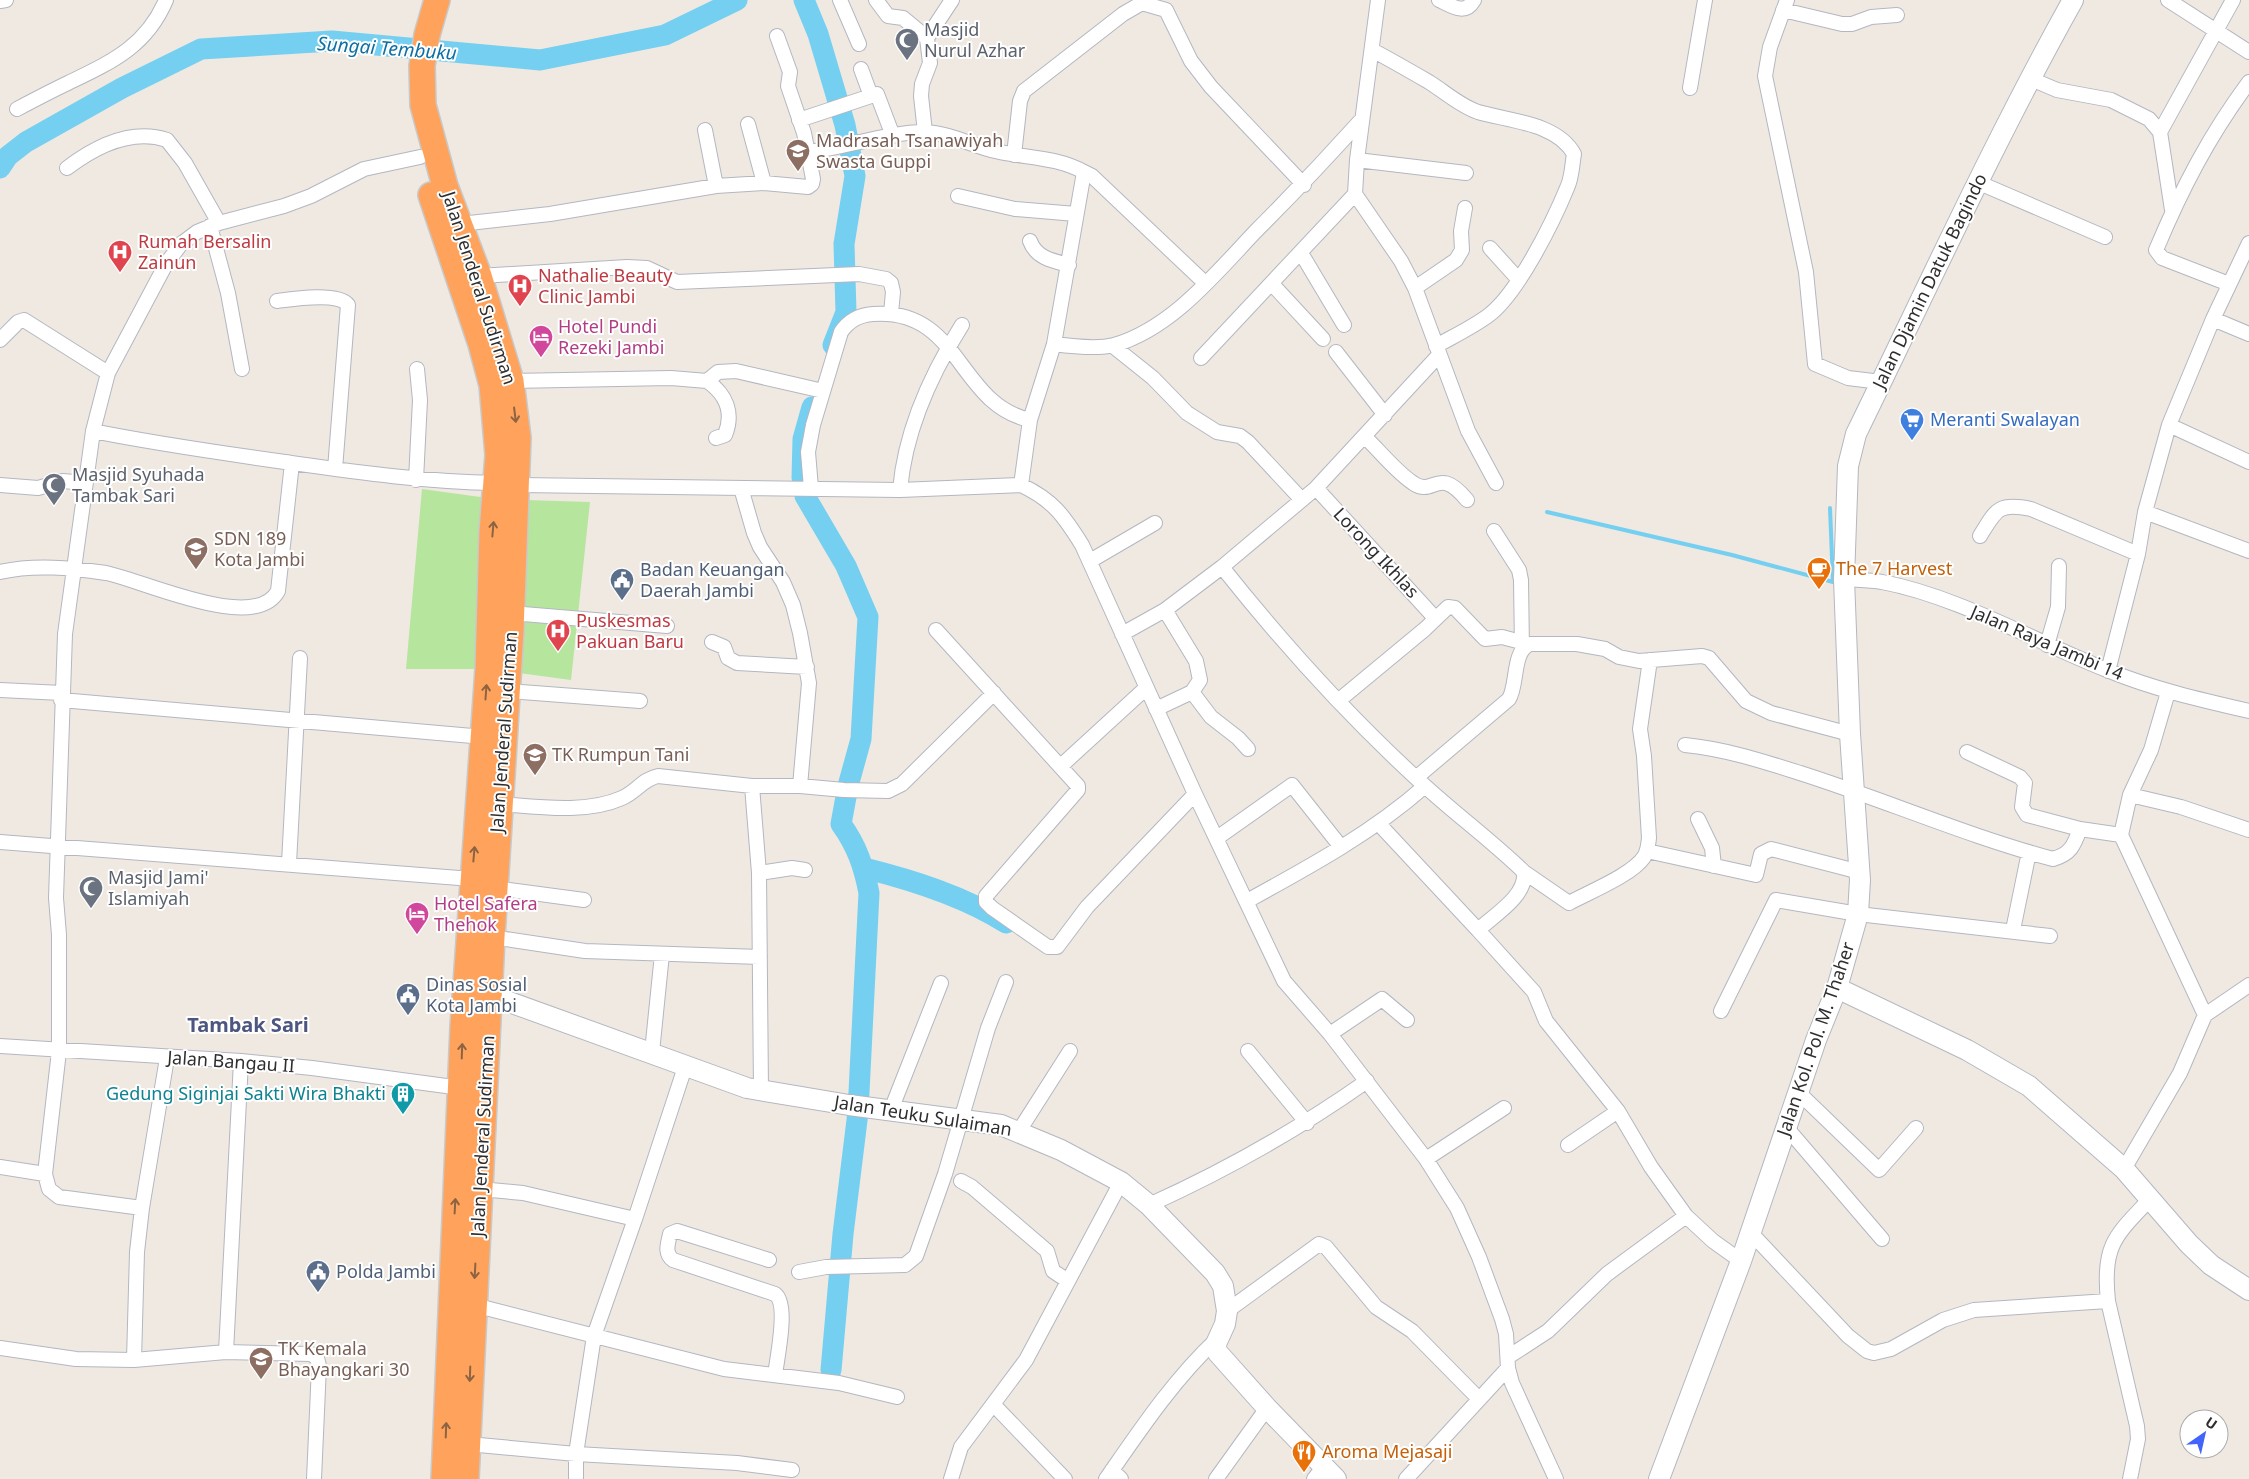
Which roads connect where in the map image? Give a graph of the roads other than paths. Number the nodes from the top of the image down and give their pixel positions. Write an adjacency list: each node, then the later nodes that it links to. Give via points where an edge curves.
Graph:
1 (6, 0): 15 (street)
2 (166, 0): 32 (street, via 150,29 133,47 102,68)
3 (422, 0): 20 (highway, Jalan Jenderal Sudirman)
4 (437, 0): 20 (highway, Jalan Jenderal Sudirman)
5 (840, 0): 23 (street)
6 (876, 0): 22 (street, via 888,16 903,18)
7 (952, 0): 22 (street)
8 (1378, 0): 24 (street)
9 (1439, 0): 10 (street, via 1460,10 1467,9)
10 (1474, 0)
11 (1705, 0): 30 (street)
12 (2073, 0): 28 (street, Jalan Djamin Datuk Bagindo)
13 (2168, 0): 19 (street)
14 (2233, 0): 19 (street)
15 (0, 1)
16 (1166, 5): 41 (street, via 1142,3 1123,14 1030,85 1020,101); 49 (street, via 1191,61 1211,87)
17 (1785, 5): 18 (street, via 1842,24 1852,24 1871,16); 90 (street, via 1770,47 1765,76 1806,272 1815,364 1848,378)
18 (1897, 15)
19 (2217, 31): 25 (street); 38 (street)
20 (420, 33): 26 (highway, Jalan Jenderal Sudirman)
21 (777, 36): 34 (street, via 790,72 788,86)
22 (927, 38): 37 (street, via 930,63 921,96)
23 (859, 44)
24 (1372, 50): 33 (street); 66 (street, via 1469,108 1547,131 1570,147 1574,154 1568,186)
25 (2249, 52)
26 (414, 64): 42 (highway, Jalan Jenderal Sudirman, via 408,104); 51 (highway, Jalan Jenderal Sudirman)
27 (861, 69): 31 (street)
28 (2029, 78): 38 (street, via 2057,90 2111,100 2148,119); 47 (street, Jalan Djamin Datuk Bagindo)
29 (2249, 82): 55 (street, via 2194,164)
30 (1690, 88)
31 (871, 96): 34 (street); 39 (street, via 880,96)
32 (17, 109)
33 (1362, 119): 43 (street); 49 (street)
34 (800, 120): 40 (street)
35 (748, 124): 48 (street)
36 (704, 130): 50 (street)
37 (925, 132): 39 (street); 41 (street)
38 (2160, 132): 55 (street)
39 (893, 136): 40 (street)
40 (808, 152): 48 (street, via 813,179 811,186)
41 (1014, 155): 45 (street, via 1054,161)
42 (420, 157): 51 (highway, Jalan Jenderal Sudirman); 57 (street, via 364,169 312,196)
43 (1357, 160): 46 (street); 52 (street)
44 (67, 168): 57 (street, via 116,140 143,136 167,140 185,163)
45 (1084, 172): 56 (street); 67 (street)
46 (1466, 173)
47 (1977, 182): 59 (street); 90 (street, Jalan Djamin Datuk Bagindo)
48 (764, 183): 50 (street)
49 (1304, 184): 67 (street)
50 (716, 186): 58 (street, via 559,212)
51 (438, 188): 58 (highway, Jalan Jenderal Sudirman); 104 (highway, Jalan Jenderal Sudirman, via 492,385)
52 (1355, 194): 63 (street); 70 (street, via 1401,261)
53 (958, 196): 56 (street, via 1015,209)
54 (1465, 208): 70 (street, via 1462,250 1456,260)
55 (2172, 210): 69 (street, via 2157,254)
56 (1076, 214): 64 (street)
57 (214, 224): 85 (street); 87 (street, via 181,244 166,264)
58 (460, 224): 65 (highway, Jalan Jenderal Sudirman)
59 (2106, 237)
60 (1030, 241): 64 (street, via 1040,255)
61 (2249, 243): 69 (street)
62 (1490, 248): 66 (street)
63 (1301, 253): 68 (street); 75 (street)
64 (1068, 265): 79 (street)
65 (479, 276): 72 (street, via 627,267 647,268 677,282 859,274 891,282); 88 (highway, Jalan Jenderal Sudirman)
66 (1518, 279): 82 (street, via 1490,314)
67 (1206, 283): 80 (street, via 1147,331)
68 (1272, 284): 77 (street); 84 (street)
69 (2229, 284): 73 (street)
70 (1415, 288): 82 (street)
71 (277, 301): 100 (street, via 311,297 342,300 348,305)
72 (891, 313): 81 (street, via 920,322 933,330); 91 (street, via 862,315 845,327)
73 (2213, 319): 76 (street); 94 (street)
74 (962, 325): 81 (street)
75 (1344, 325)
76 (2249, 334)
77 (1323, 339)
78 (0, 340): 87 (street, via 24,320)
79 (1054, 344): 80 (street); 93 (street)
80 (1113, 346): 111 (street, via 1153,378 1187,413 1217,432 1240,436 1248,442)
81 (948, 347): 93 (street, via 968,376 1003,409); 110 (street, via 921,402)
82 (1438, 350): 92 (street); 103 (street, via 1468,431)
83 (1336, 352): 92 (street)
84 (1201, 358)
85 (242, 369)
86 (417, 370): 101 (street, via 420,400)
87 (108, 373): 95 (street)
88 (511, 381): 89 (street, via 671,378); 104 (highway, Jalan Jenderal Sudirman, one-way to 104, via 518,438)
89 (707, 381): 91 (street, via 718,372 736,371); 97 (street, via 724,397 729,409 730,423 725,435)
90 (1881, 382): 124 (street, Jalan Djamin Datuk Bagindo, via 1856,434 1848,466)
91 (818, 390): 108 (street, via 808,452)
92 (1385, 415): 96 (street)
93 (1030, 420): 106 (street)
94 (2169, 426): 98 (street); 113 (street)
95 (93, 431): 99 (street); 102 (street)
96 (1364, 436): 109 (street); 112 (street, via 1414,484 1425,488 1440,482 1449,484)
97 (716, 438)
98 (2249, 462)
99 (292, 463): 100 (street); 122 (street, via 279,585 274,598 268,603 249,607 220,605 166,593 122,577)
100 (335, 469): 101 (street)
101 (416, 480): 104 (street)
102 (85, 483): 105 (street, via 63,481 38,488); 122 (street)
103 (1496, 483)
104 (507, 484): 107 (street); 127 (highway, Jalan Jenderal Sudirman, via 492,532)
105 (0, 485)
106 (1021, 485): 110 (street); 119 (street, via 1036,492 1063,514)
107 (741, 488): 108 (street); 136 (street, via 760,547 784,582 793,605)
108 (811, 488): 110 (street)
109 (1316, 488): 111 (street); 126 (street, Lorong Ikhlas)
110 (900, 490)
111 (1302, 500): 121 (street)
112 (1467, 500)
113 (2145, 512): 117 (street); 118 (street)
114 (1155, 523): 119 (street)
115 (1494, 531): 133 (street, via 1522,580)
116 (1980, 536): 118 (street, via 1995,512 2015,505 2040,512)
117 (2249, 552)
118 (2138, 554): 137 (street)
119 (1090, 561): 130 (street)
120 (2059, 566): 132 (street, via 2058,608)
121 (1222, 567): 125 (street); 145 (street, via 1252,606)
122 (75, 570): 123 (street, via 38,567); 144 (street, via 65,634)
123 (0, 572)
124 (1844, 579): 132 (street, Jalan Raya Jambi 14, via 1881,582 1913,591 1966,609); 150 (street, Jalan Kol. Pol. M. Thaher)
125 (1165, 610): 130 (street); 141 (street, via 1200,672 1200,680)
126 (1435, 618): 133 (street, via 1452,606 1485,639 1502,637); 145 (street)
127 (504, 625): 128 (street); 140 (highway, Jalan Jenderal Sudirman); 151 (highway, Jalan Jenderal Sudirman, one-way to 127)
128 (667, 626)
129 (936, 630): 143 (street)
130 (1122, 634): 138 (street)
131 (712, 642): 136 (street, via 724,647 730,660 737,663)
132 (2047, 645): 137 (street, Jalan Raya Jambi 14)
133 (1522, 646): 135 (street, via 1577,644 1605,649 1626,659); 156 (street, via 1509,699)
134 (300, 658): 149 (street)
135 (1650, 660): 150 (street, via 1708,658 1740,697 1752,704 1771,713); 172 (street, via 1640,729)
136 (807, 667): 158 (street, via 808,702)
137 (2108, 671): 142 (street, Jalan Raya Jambi 14)
138 (1146, 688): 147 (street); 155 (street)
139 (0, 690): 144 (street)
140 (508, 691): 146 (street); 162 (highway, Jalan Jenderal Sudirman)
141 (1192, 692): 147 (street); 153 (street, via 1211,717)
142 (2168, 692): 148 (street, Jalan Raya Jambi 14); 161 (street, via 2151,750)
143 (994, 693): 155 (street); 158 (street, via 897,788 888,791)
144 (61, 697): 149 (street); 170 (street)
145 (1338, 700): 156 (street)
146 (640, 701)
147 (1156, 709): 160 (street)
148 (2249, 711)
149 (297, 722): 151 (street); 174 (street)
150 (1850, 734): 159 (street, Jalan Kol. Pol. M. Thaher)
151 (484, 737): 180 (highway, Jalan Jenderal Sudirman, one-way to 151)
152 (1685, 745): 159 (street, via 1742,755)
153 (1248, 749)
154 (1968, 752): 165 (street, via 2020,777 2025,783 2022,807 2027,815)
155 (1062, 766): 160 (street, via 1078,790 985,899 992,908 1050,948 1057,947 1087,907)
156 (1421, 781): 164 (street); 177 (street)
157 (752, 786): 158 (street); 162 (street, via 658,776 646,780 621,799 596,806); 179 (street)
158 (800, 786)
159 (1853, 789): 173 (street, via 1957,829); 178 (street, Jalan Kol. Pol. M. Thaher)
160 (1195, 794): 168 (street)
161 (2130, 795): 166 (street, via 2181,807); 167 (street)
162 (500, 804): 180 (highway, Jalan Jenderal Sudirman)
163 (1698, 819): 175 (street, via 1712,848)
164 (1379, 824): 171 (street); 184 (street)
165 (2080, 830): 167 (street); 173 (street, via 2072,849 2064,856 2053,859)
166 (2249, 830)
167 (2121, 836): 196 (street)
168 (1217, 838): 171 (street, via 1292,785); 182 (street)
169 (0, 842): 170 (street)
170 (58, 845): 174 (street); 200 (street)
171 (1341, 847): 182 (street)
172 (1648, 851): 175 (street); 177 (street, via 1626,872 1569,903)
173 (2029, 852): 185 (street)
174 (289, 863): 180 (street)
175 (1714, 866): 178 (street, via 1756,875 1761,854 1771,849)
176 (805, 870): 179 (street, via 792,868)
177 (1524, 872): 184 (street, via 1525,880 1519,893)
178 (1860, 872): 183 (street, Jalan Kol. Pol. M. Thaher)
179 (759, 873): 189 (street)
180 (484, 884): 181 (street); 187 (highway, Jalan Jenderal Sudirman); 208 (highway, Jalan Jenderal Sudirman, one-way to 180)
181 (584, 900)
182 (1248, 901): 198 (street, via 1284,981)
183 (1858, 914): 185 (street); 193 (street, Jalan Kol. Pol. M. Thaher); 195 (street, via 1776,900)
184 (1478, 930): 213 (street, via 1527,982 1540,1002 1546,1021)
185 (2013, 930): 186 (street)
186 (2050, 936)
187 (492, 937): 188 (street, via 585,951); 194 (highway, Jalan Jenderal Sudirman)
188 (662, 954): 189 (street); 202 (street)
189 (760, 957): 209 (street)
190 (1006, 982): 214 (street, via 988,1028)
191 (941, 983): 212 (street)
192 (2249, 985): 196 (street)
193 (1837, 988): 210 (street, Jalan Kol. Pol. M. Thaher); 223 (street, via 1967,1050 2028,1086)
194 (490, 995): 202 (street, Jalan Teuku Sulaiman); 220 (highway, Jalan Jenderal Sudirman)
195 (1721, 1011)
196 (2205, 1015): 223 (street, via 2180,1073)
197 (1407, 1020): 198 (street, via 1382,998)
198 (1330, 1034): 207 (street)
199 (0, 1046): 200 (street, Jalan Bangau II)
200 (59, 1051): 204 (street, Jalan Bangau II); 224 (street)
201 (1248, 1051): 215 (street)
202 (652, 1052): 206 (street, Jalan Teuku Sulaiman)
203 (1070, 1052): 218 (street)
204 (167, 1058): 205 (street, Jalan Bangau II); 230 (street)
205 (241, 1061): 208 (street, Jalan Bangau II); 246 (street)
206 (686, 1064): 209 (street, Jalan Teuku Sulaiman); 232 (street)
207 (1367, 1081): 215 (street); 221 (street)
208 (461, 1088): 220 (highway, Jalan Jenderal Sudirman)
209 (761, 1092): 212 (street, Jalan Teuku Sulaiman)
210 (1799, 1093): 216 (street, Jalan Kol. Pol. M. Thaher); 217 (street, via 1879,1170)
211 (1504, 1108): 221 (street)
212 (882, 1109): 214 (street, Jalan Teuku Sulaiman)
213 (1618, 1111): 219 (street); 231 (street)
214 (960, 1121): 218 (street, Jalan Teuku Sulaiman, via 1000,1124); 237 (street, via 916,1256 905,1265 826,1267)
215 (1307, 1123): 229 (street, via 1212,1177)
216 (1786, 1127): 233 (street, Jalan Kol. Pol. M. Thaher); 234 (street)
217 (1916, 1128)
218 (1019, 1131): 226 (street, Jalan Teuku Sulaiman)
219 (1568, 1146)
220 (470, 1152): 227 (highway, Jalan Jenderal Sudirman); 242 (highway, Jalan Jenderal Sudirman, one-way to 220)
221 (1426, 1159): 248 (street, via 1470,1234 1502,1319)
222 (0, 1167): 224 (street)
223 (2124, 1169): 228 (street)
224 (45, 1174): 230 (street, via 49,1189 59,1197)
225 (961, 1182): 238 (street, via 972,1187 1047,1251 1053,1271)
226 (1122, 1182): 229 (street, Jalan Teuku Sulaiman); 238 (street)
227 (480, 1189): 232 (street, via 524,1193); 242 (highway, Jalan Jenderal Sudirman, one-way to 242)
228 (2151, 1198): 239 (street, via 2211,1265); 240 (street, via 2113,1241 2106,1280)
229 (1149, 1205): 241 (street, Jalan Teuku Sulaiman, via 1219,1279)
230 (142, 1208): 247 (street, via 137,1252)
231 (1686, 1216): 236 (street); 248 (street, via 1607,1274 1548,1331)
232 (635, 1219): 243 (street)
233 (1751, 1233): 236 (street, Jalan Kol. Pol. M. Thaher); 240 (street, via 1848,1336 1874,1353 1891,1349 1943,1320 1967,1311)
234 (1882, 1239)
235 (769, 1260): 249 (street, via 677,1231 670,1234 667,1249 673,1260 780,1298 783,1309)
236 (1741, 1261): 268 (street, Jalan Kol. Pol. M. Thaher)
237 (798, 1272)
238 (1068, 1281): 252 (street, via 1026,1360)
239 (2249, 1290)
240 (2108, 1301): 269 (street, via 2137,1426 2136,1454)
241 (1227, 1311): 244 (street); 251 (street, via 1318,1244 1326,1247 1376,1308 1412,1331)
242 (465, 1318): 243 (street); 254 (highway, Jalan Jenderal Sudirman, one-way to 254); 260 (highway, Jalan Jenderal Sudirman, one-way to 242)
243 (594, 1336): 249 (street, via 724,1369); 255 (street)
244 (1218, 1338): 253 (street, via 1216,1346 1224,1362); 258 (street, via 1196,1358 1154,1410)
245 (0, 1348): 247 (street, via 76,1359)
246 (226, 1352): 247 (street); 259 (street, via 311,1354 317,1358 320,1366)
247 (134, 1360)
248 (1508, 1362): 251 (street); 267 (street, via 1512,1383)
249 (775, 1375): 250 (street, via 839,1383)
250 (897, 1397)
251 (1478, 1398): 266 (street)
252 (993, 1404): 263 (street, via 961,1447); 264 (street)
253 (1267, 1408): 257 (street); 265 (street)
254 (468, 1444): 255 (street); 261 (highway, Jalan Jenderal Sudirman)
255 (576, 1454): 256 (street, via 737,1463); 262 (street)
256 (792, 1470)
257 (1325, 1475)
258 (1113, 1476)
259 (314, 1479)
260 (444, 1479)
261 (466, 1479)
262 (576, 1479)
263 (951, 1479)
264 (1065, 1479)
265 (1216, 1479)
266 (1406, 1479)
267 (1556, 1479)
268 (1659, 1479)
269 (2130, 1479)

